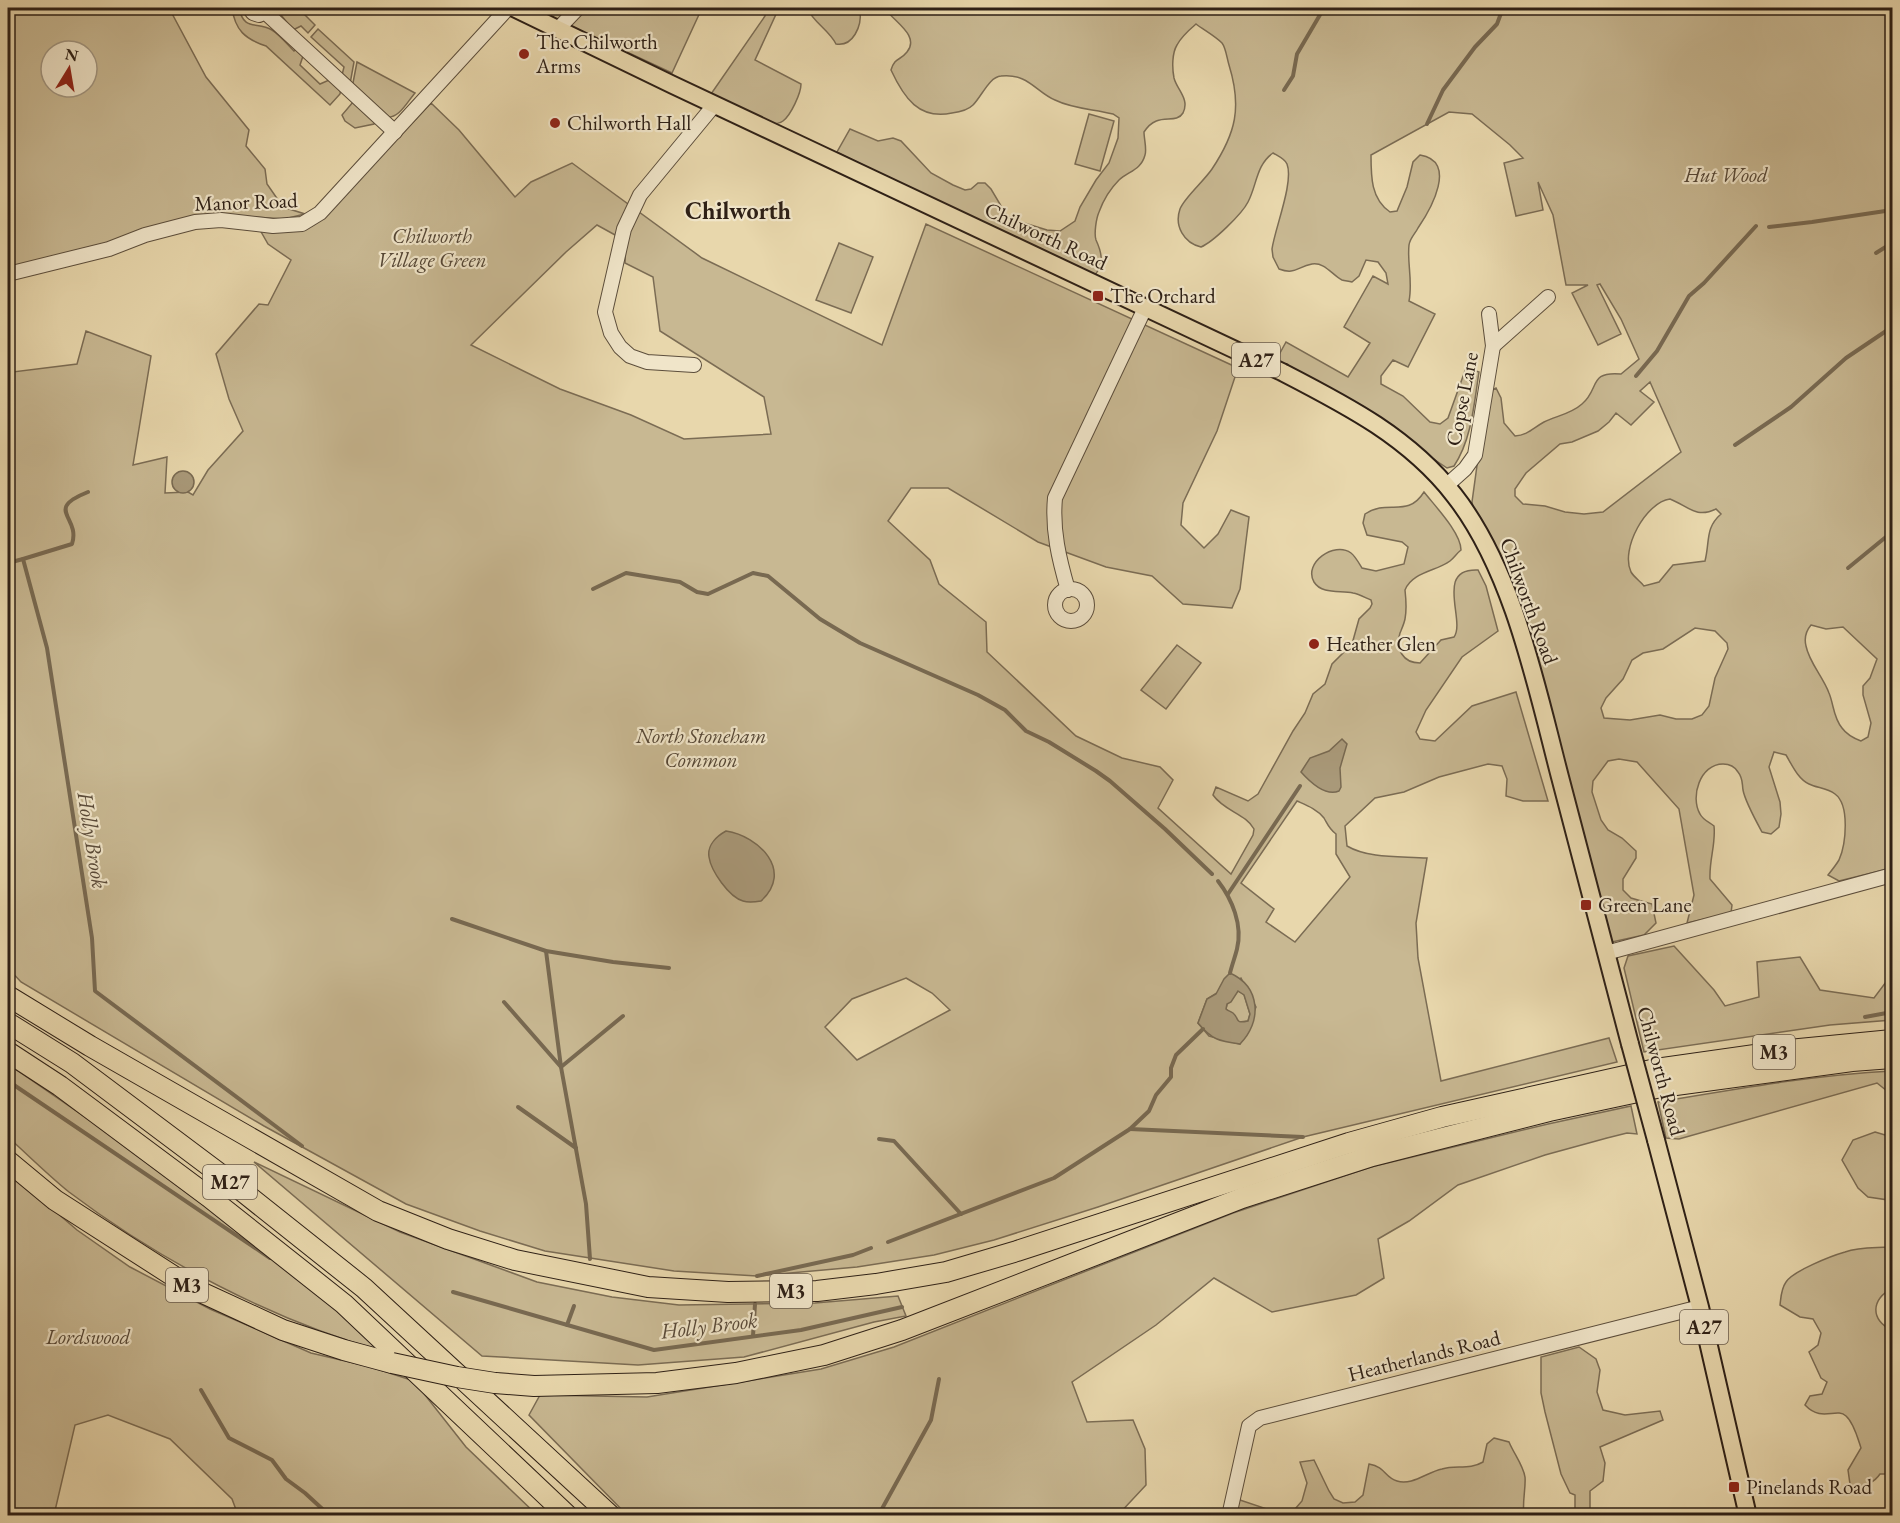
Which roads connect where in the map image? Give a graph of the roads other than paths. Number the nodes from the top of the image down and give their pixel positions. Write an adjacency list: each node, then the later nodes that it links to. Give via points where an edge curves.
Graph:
1 (249, 8): 5 (street, via 256,14)
2 (508, 8): 8 (street, Manor Road)
3 (514, 8): 6 (main road, Chilworth Road / A27)
4 (578, 8): 6 (street)
5 (267, 10): 8 (street)
6 (558, 29): 7 (main road, Chilworth Road / A27)
7 (717, 106): 11 (main road, Chilworth Road / A27); 14 (street, via 680,144 640,195 624,229 605,312 611,333 630,357)
8 (395, 132): 9 (street, Manor Road, via 320,213 302,224 195,222)
9 (8, 274)
10 (1548, 297): 13 (street, Copse Lane)
11 (1145, 308): 15 (main road, Chilworth Road / A27, via 1353,409 1398,439); 16 (street, via 1055,498 1053,521)
12 (1489, 314): 13 (street, Copse Lane)
13 (1493, 346): 15 (street, Copse Lane, via 1475,455)
14 (694, 365)
15 (1446, 486): 18 (main road, Chilworth Road / A27, via 1473,521 1516,619)
16 (1068, 590)
17 (1893, 875): 18 (street)
18 (1606, 953): 25 (main road, Chilworth Road / A27, bridge)
19 (8, 996): 21 (highway, M3, via 378,1211 515,1260 648,1287 728,1292 818,1290 946,1272 1315,1154 1442,1118 1656,1069)
20 (8, 1023): 27 (highway, M27, via 72,1063 364,1288)
21 (1893, 1040)
22 (8, 1052): 26 (highway, M27, via 209,1197 344,1304)
23 (1893, 1058): 24 (highway, M3, bridge, via 1661,1087 1372,1156 1242,1198 902,1330 824,1355 736,1373 657,1383 495,1383 392,1363 283,1330 192,1288 55,1200)
24 (8, 1161)
25 (1700, 1307): 28 (street, Heatherlands Road, via 1260,1419 1249,1426); 29 (main road, Chilworth Road / A27)
26 (568, 1515)
27 (611, 1515)
28 (1229, 1515)
29 (1748, 1515)

